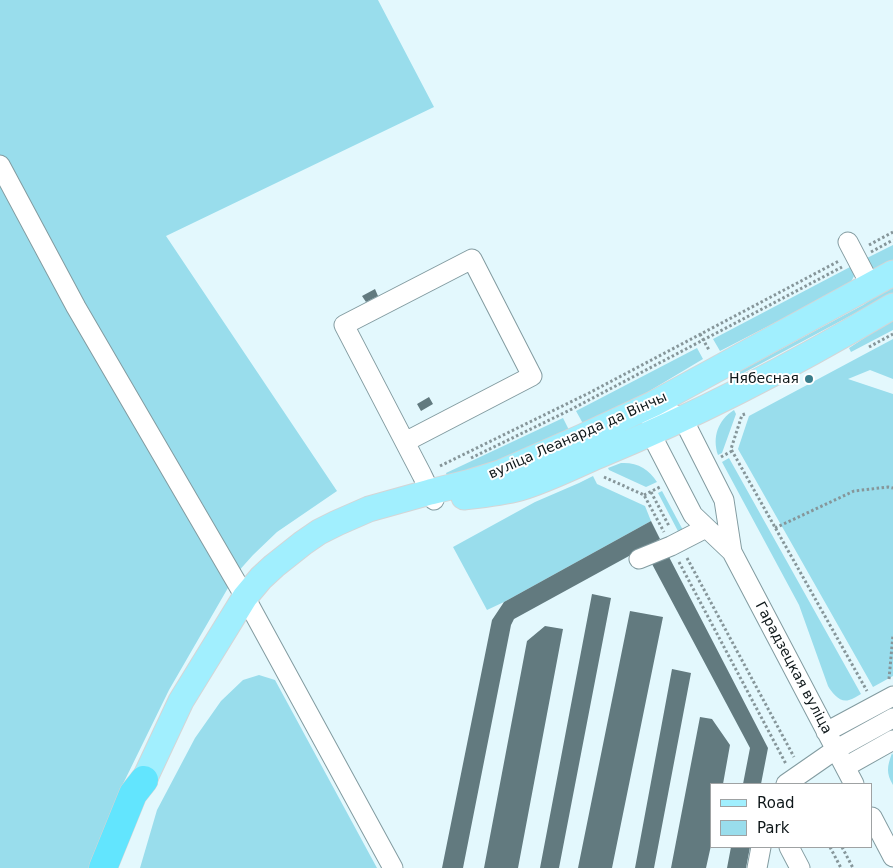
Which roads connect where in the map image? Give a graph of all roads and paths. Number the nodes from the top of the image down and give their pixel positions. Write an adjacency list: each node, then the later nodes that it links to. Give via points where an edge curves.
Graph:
1 (0, 165): 27 (street, via 76,307)
2 (893, 232): 4 (path)
3 (893, 240): 4 (path)
4 (853, 252): 6 (street); 8 (path); 9 (path)
5 (893, 273): 6 (main road, вуліца Леанарда да Вінчы)
6 (871, 286): 10 (main road, вуліца Леанарда да Вінчы)
7 (893, 306): 14 (main road, вуліца Леанарда да Вінчы, via 836,340)
8 (700, 334): 9 (path); 11 (path)
9 (704, 340): 12 (path)
10 (653, 404): 14 (street); 15 (street); 20 (main road, вуліца Леанарда да Вінчы, via 500,473)
11 (565, 405): 12 (path); 20 (path)
12 (568, 411): 17 (path)
13 (742, 415): 23 (path, via 731,449)
14 (683, 419): 15 (main road, вуліца Леанарда да Вінчы); 25 (street, Гарадзецкая вуліца, via 724,500)
15 (651, 434): 20 (main road, вуліца Леанарда да Вінчы, via 520,488 483,495); 22 (street, Гарадзецкая вуліца, via 693,515)
16 (405, 442): 16 (street, via 344,325 472,259 532,376); 20 (street)
17 (470, 459)
18 (604, 478): 24 (path, via 644,495)
19 (893, 488): 23 (path, via 854,491)
20 (428, 489): 27 (main road, вуліца Леанарда да Вінчы, via 369,509 319,532 274,566)
21 (651, 492): 24 (path)
22 (706, 528): 24 (street); 25 (street, Гарадзецкая вуліца)
23 (776, 528): 30 (path)
24 (674, 544): 26 (street); 36 (path); 36 (path)
25 (732, 552): 32 (street, Гарадзецкая вуліца)
26 (640, 559)
27 (245, 597): 37 (main road, вуліца Леанарда да Вінчы, via 181,701); 47 (street)
28 (893, 635): 29 (path)
29 (891, 689): 32 (street)
30 (868, 694)
31 (893, 718): 34 (street)
32 (826, 732): 34 (street, Гарадзецкая вуліца)
33 (893, 740): 35 (street)
34 (835, 750): 35 (street, Гарадзецкая вуліца); 36 (street)
35 (845, 767): 38 (street, Гарадзецкая вуліца)
36 (794, 779)
37 (144, 780): 45 (highway, via 133,794); 46 (highway)
38 (853, 783)
39 (873, 819): 44 (street)
40 (760, 848): 48 (street)
41 (790, 848): 49 (street)
42 (831, 848): 50 (path)
43 (843, 848): 51 (path)
44 (893, 857)
45 (103, 868)
46 (112, 868)
47 (393, 868)
48 (757, 868)
49 (800, 868)
50 (841, 868)
51 (853, 868)

